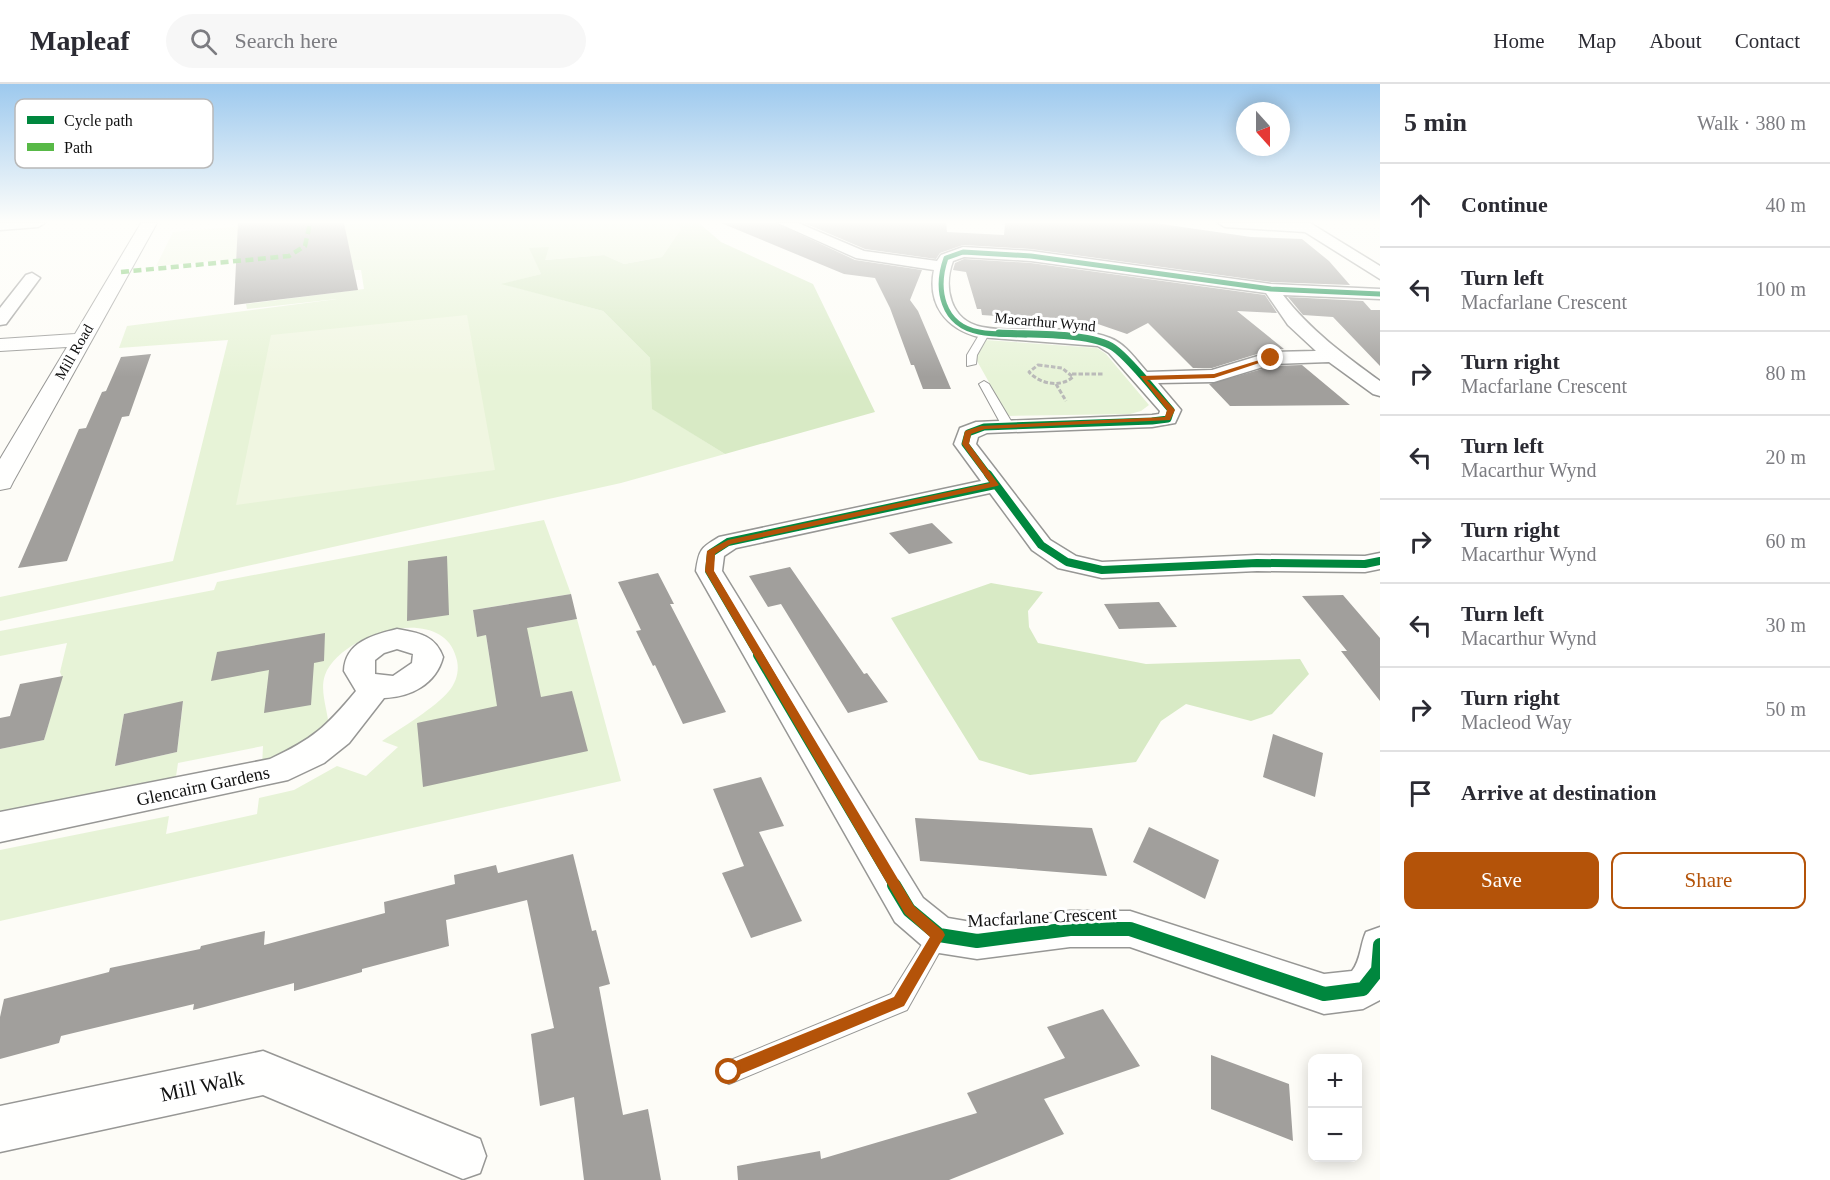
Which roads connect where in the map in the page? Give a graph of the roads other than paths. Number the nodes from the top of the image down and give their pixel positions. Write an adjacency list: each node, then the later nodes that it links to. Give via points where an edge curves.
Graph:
1 (119, 274): 9 (street, Mill Road)
2 (941, 274): 8 (street, Macarthur Wynd, via 938,293 954,321)
3 (1163, 274): 5 (street)
4 (32, 279): 7 (street)
5 (1271, 289): 6 (street); 11 (street, via 1294,321)
6 (1380, 294)
7 (0, 320)
8 (985, 332): 12 (lane); 13 (street, Macarthur Wynd, via 1104,342 1116,349)
9 (81, 340): 10 (street); 17 (street, Mill Road)
10 (0, 345)
11 (1333, 356): 13 (street, via 1271,358 1214,376); 15 (street)
12 (971, 364)
13 (1142, 378): 16 (street, Macarthur Wynd, via 1171,410 1168,419)
14 (984, 384): 16 (lane)
15 (1380, 390)
16 (1008, 426): 18 (street, Macarthur Wynd, via 984,427 968,433 965,444)
17 (0, 482)
18 (995, 485): 19 (street, Macarthur Wynd, via 1041,545 1067,562 1102,570 1257,563); 22 (street, via 728,542 711,553 709,571 903,900)
19 (1375, 568)
20 (376, 687): 21 (street, Glencairn Gardens, via 338,734 312,754 276,771)
21 (0, 827)
22 (939, 935): 23 (street, Macfarlane Crescent, via 977,941 1070,930 1130,929 1324,994 1363,989 1378,970); 24 (lane, via 899,1002)
23 (1380, 945)
24 (729, 1072)
25 (0, 1129): 26 (street, Mill Walk, via 263,1073)
26 (463, 1156)

